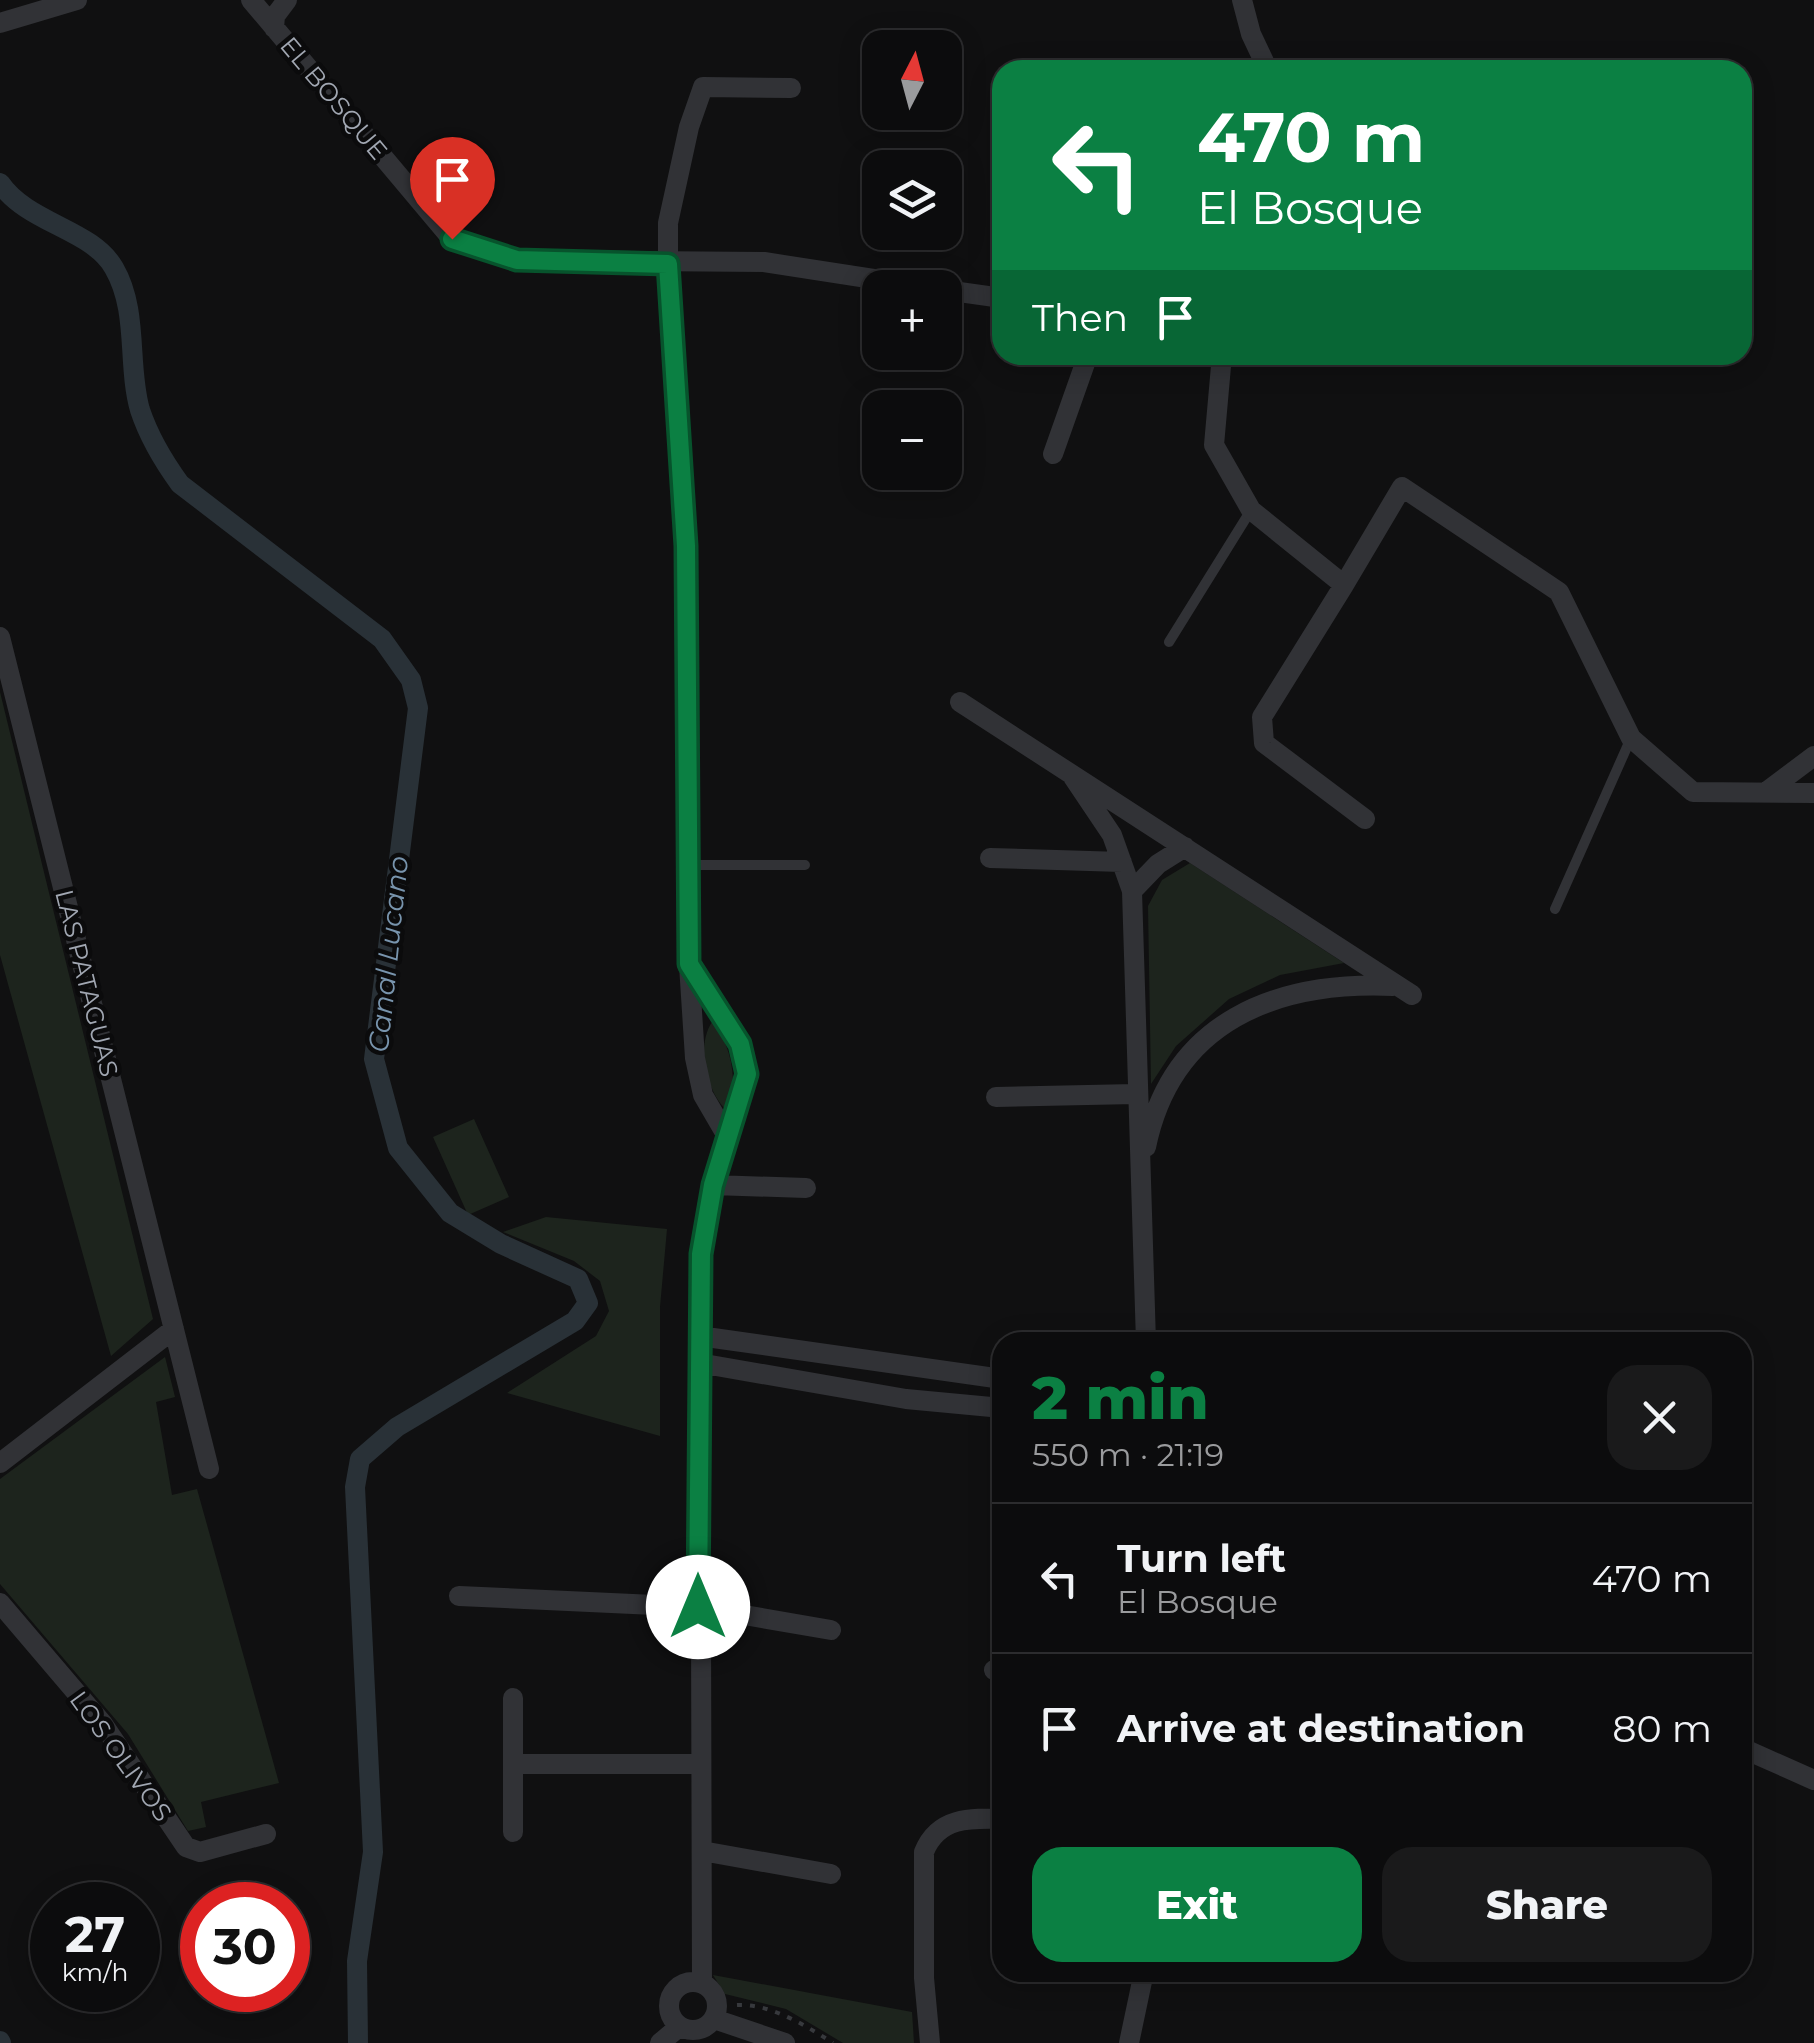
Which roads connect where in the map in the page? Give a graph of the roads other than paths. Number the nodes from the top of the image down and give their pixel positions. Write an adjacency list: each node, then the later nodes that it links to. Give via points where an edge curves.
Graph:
1 (77, 0): 5 (street)
2 (251, 0): 6 (street, EL BOSQUE)
3 (287, 0): 6 (street)
4 (1242, 0): 7 (street)
5 (0, 23)
6 (274, 28): 9 (street, EL BOSQUE, via 452,239 517,260)
7 (1263, 60)
8 (791, 88): 9 (street, via 704,87 668,223)
9 (668, 264): 10 (street, EL BOSQUE, via 764,262); 30 (street, via 686,546)
10 (862, 277)
11 (962, 292): 12 (street)
12 (992, 297)
13 (1084, 365): 15 (street)
14 (1221, 365): 16 (street, via 1214,445)
15 (1052, 454)
16 (1251, 510): 17 (street); 19 (lane)
17 (1344, 585): 21 (street, via 1402,487 1559,592); 26 (street, via 1262,717 1260,731 1264,742)
18 (0, 636): 41 (street, LAS PATAGUAS)
19 (1170, 642)
20 (960, 702): 23 (street)
21 (1631, 738): 24 (street, via 1694,792); 33 (lane)
22 (1814, 756): 24 (street)
23 (1071, 774): 27 (street); 29 (street)
24 (1766, 792): 25 (street)
25 (1814, 793)
26 (1365, 819)
27 (1185, 847): 32 (street); 38 (street, via 1403,990 1335,986 1290,994 1222,1025 1168,1087)
28 (990, 858): 29 (street)
29 (1122, 862): 32 (street)
30 (688, 865): 31 (lane); 34 (street)
31 (806, 865)
32 (1132, 891): 35 (street)
33 (1556, 909)
34 (689, 964): 37 (street, via 703,1095); 37 (street, via 740,1044 747,1074)
35 (1136, 1094): 36 (street); 38 (street)
36 (996, 1097)
37 (728, 1138): 39 (street)
38 (1143, 1169): 42 (street)
39 (713, 1185): 40 (street); 43 (street, via 701,1254)
40 (806, 1188)
41 (174, 1328): 51 (street); 52 (street, LAS PATAGUAS)
42 (1146, 1332)
43 (699, 1336): 44 (street); 45 (street)
44 (839, 1358): 46 (street); 48 (street)
45 (699, 1363): 48 (street); 55 (street)
46 (959, 1375): 47 (street); 49 (street)
47 (992, 1378)
48 (834, 1387): 49 (street)
49 (956, 1404): 50 (street)
50 (992, 1407)
51 (0, 1463)
52 (210, 1469)
53 (459, 1596): 55 (street)
54 (0, 1603): 64 (street, LOS OLIVOS, via 103,1724 186,1847 200,1852)
55 (698, 1607): 56 (street); 60 (street)
56 (830, 1630)
57 (513, 1698): 59 (street)
58 (1752, 1752): 61 (street)
59 (513, 1764): 60 (street); 63 (street)
60 (701, 1764): 65 (street)
61 (1814, 1780)
62 (992, 1819): 73 (street, via 964,1818 942,1828 924,1852)
63 (514, 1832)
64 (266, 1834)
65 (702, 1851): 66 (street); 68 (street)
66 (832, 1874)
67 (1142, 1982): 74 (street)
68 (702, 1984): 69 (street, via 710,1988); 70 (street, via 684,1984 671,1995 669,2013)
69 (715, 2012): 70 (street, via 694,2031); 72 (street)
70 (679, 2027): 71 (street)
71 (660, 2043)
72 (785, 2043)
73 (930, 2043)
74 (1130, 2043)

